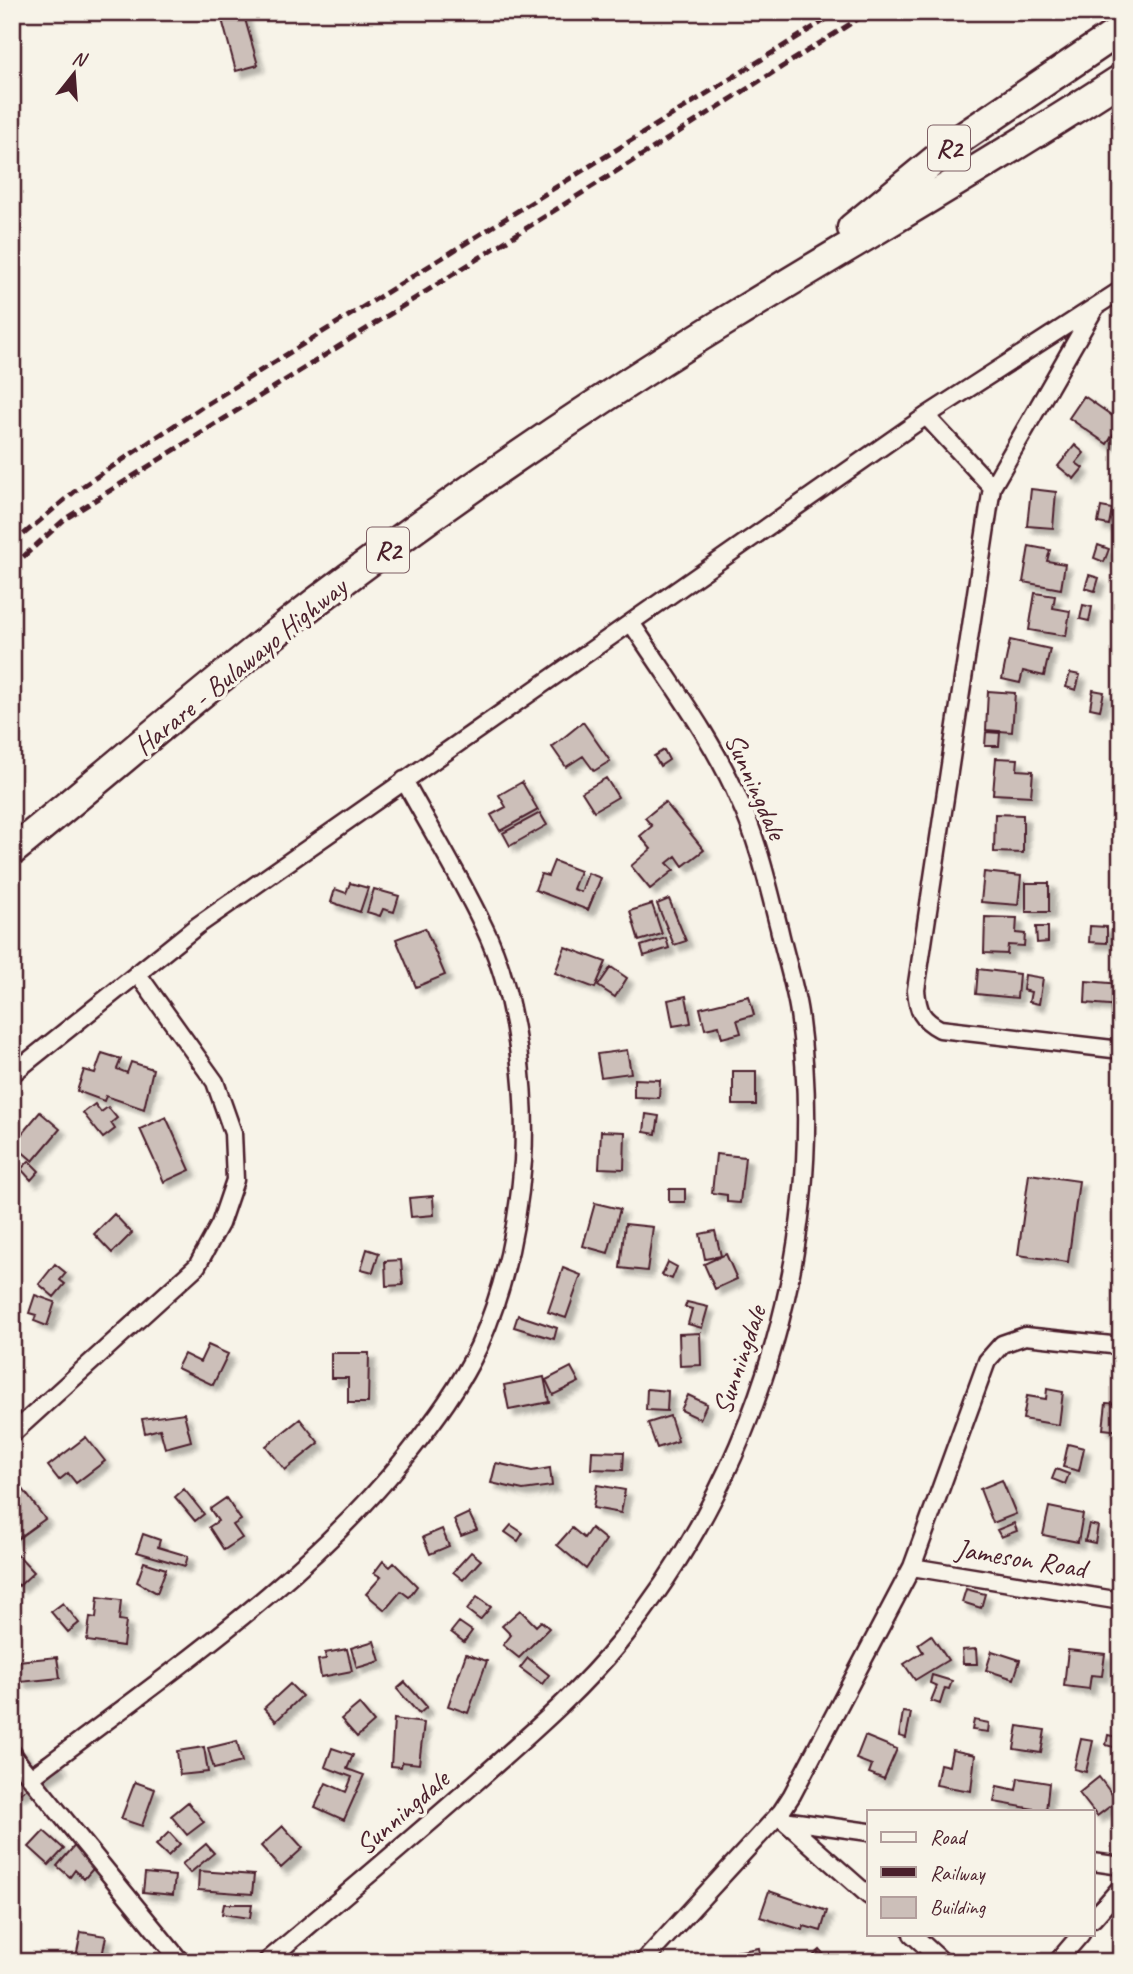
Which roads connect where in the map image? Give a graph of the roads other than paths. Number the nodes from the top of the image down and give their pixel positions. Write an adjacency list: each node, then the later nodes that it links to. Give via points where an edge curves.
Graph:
1 (1121, 30): 3 (highway, Harare - Bulawayo Highway / R2, via 963,137)
2 (1121, 79): 3 (highway, Harare - Bulawayo Highway / R2, via 967,177)
3 (788, 281): 10 (highway, Harare - Bulawayo Highway / R2, via 600,401 317,601)
4 (1121, 290): 5 (street)
5 (1097, 305): 6 (street); 7 (street)
6 (926, 416): 7 (street); 8 (street)
7 (992, 486): 12 (street, via 916,990 918,1009 925,1021 940,1029)
8 (632, 624): 9 (street); 30 (street, Sunningdale, via 740,800 766,876 799,1010 807,1168 796,1259 778,1338 735,1452 678,1562 618,1644 549,1718)
9 (404, 780): 11 (street, via 197,926); 19 (street, via 490,939 515,1026 526,1115 521,1187 508,1264 479,1347 438,1416 368,1504 295,1575)
10 (12, 851)
11 (137, 974): 13 (street); 15 (street, via 215,1082 233,1133 235,1180 220,1224 197,1266)
12 (1121, 1050)
13 (12, 1074)
14 (1121, 1346): 16 (street, via 1025,1336 1002,1344 987,1361)
15 (12, 1434)
16 (912, 1567): 17 (street, Jameson Road); 20 (street)
17 (1121, 1601)
18 (12, 1755): 19 (street)
19 (31, 1778): 29 (street)
20 (782, 1816): 21 (street); 25 (street); 31 (street)
21 (867, 1832)
22 (1094, 1862): 23 (street)
23 (1121, 1866)
24 (1121, 1887): 26 (street)
25 (867, 1894)
26 (1094, 1918)
27 (914, 1936): 32 (street)
28 (1079, 1936): 33 (street)
29 (181, 1962)
30 (266, 1962)
31 (643, 1962)
32 (943, 1962)
33 (1057, 1962)

